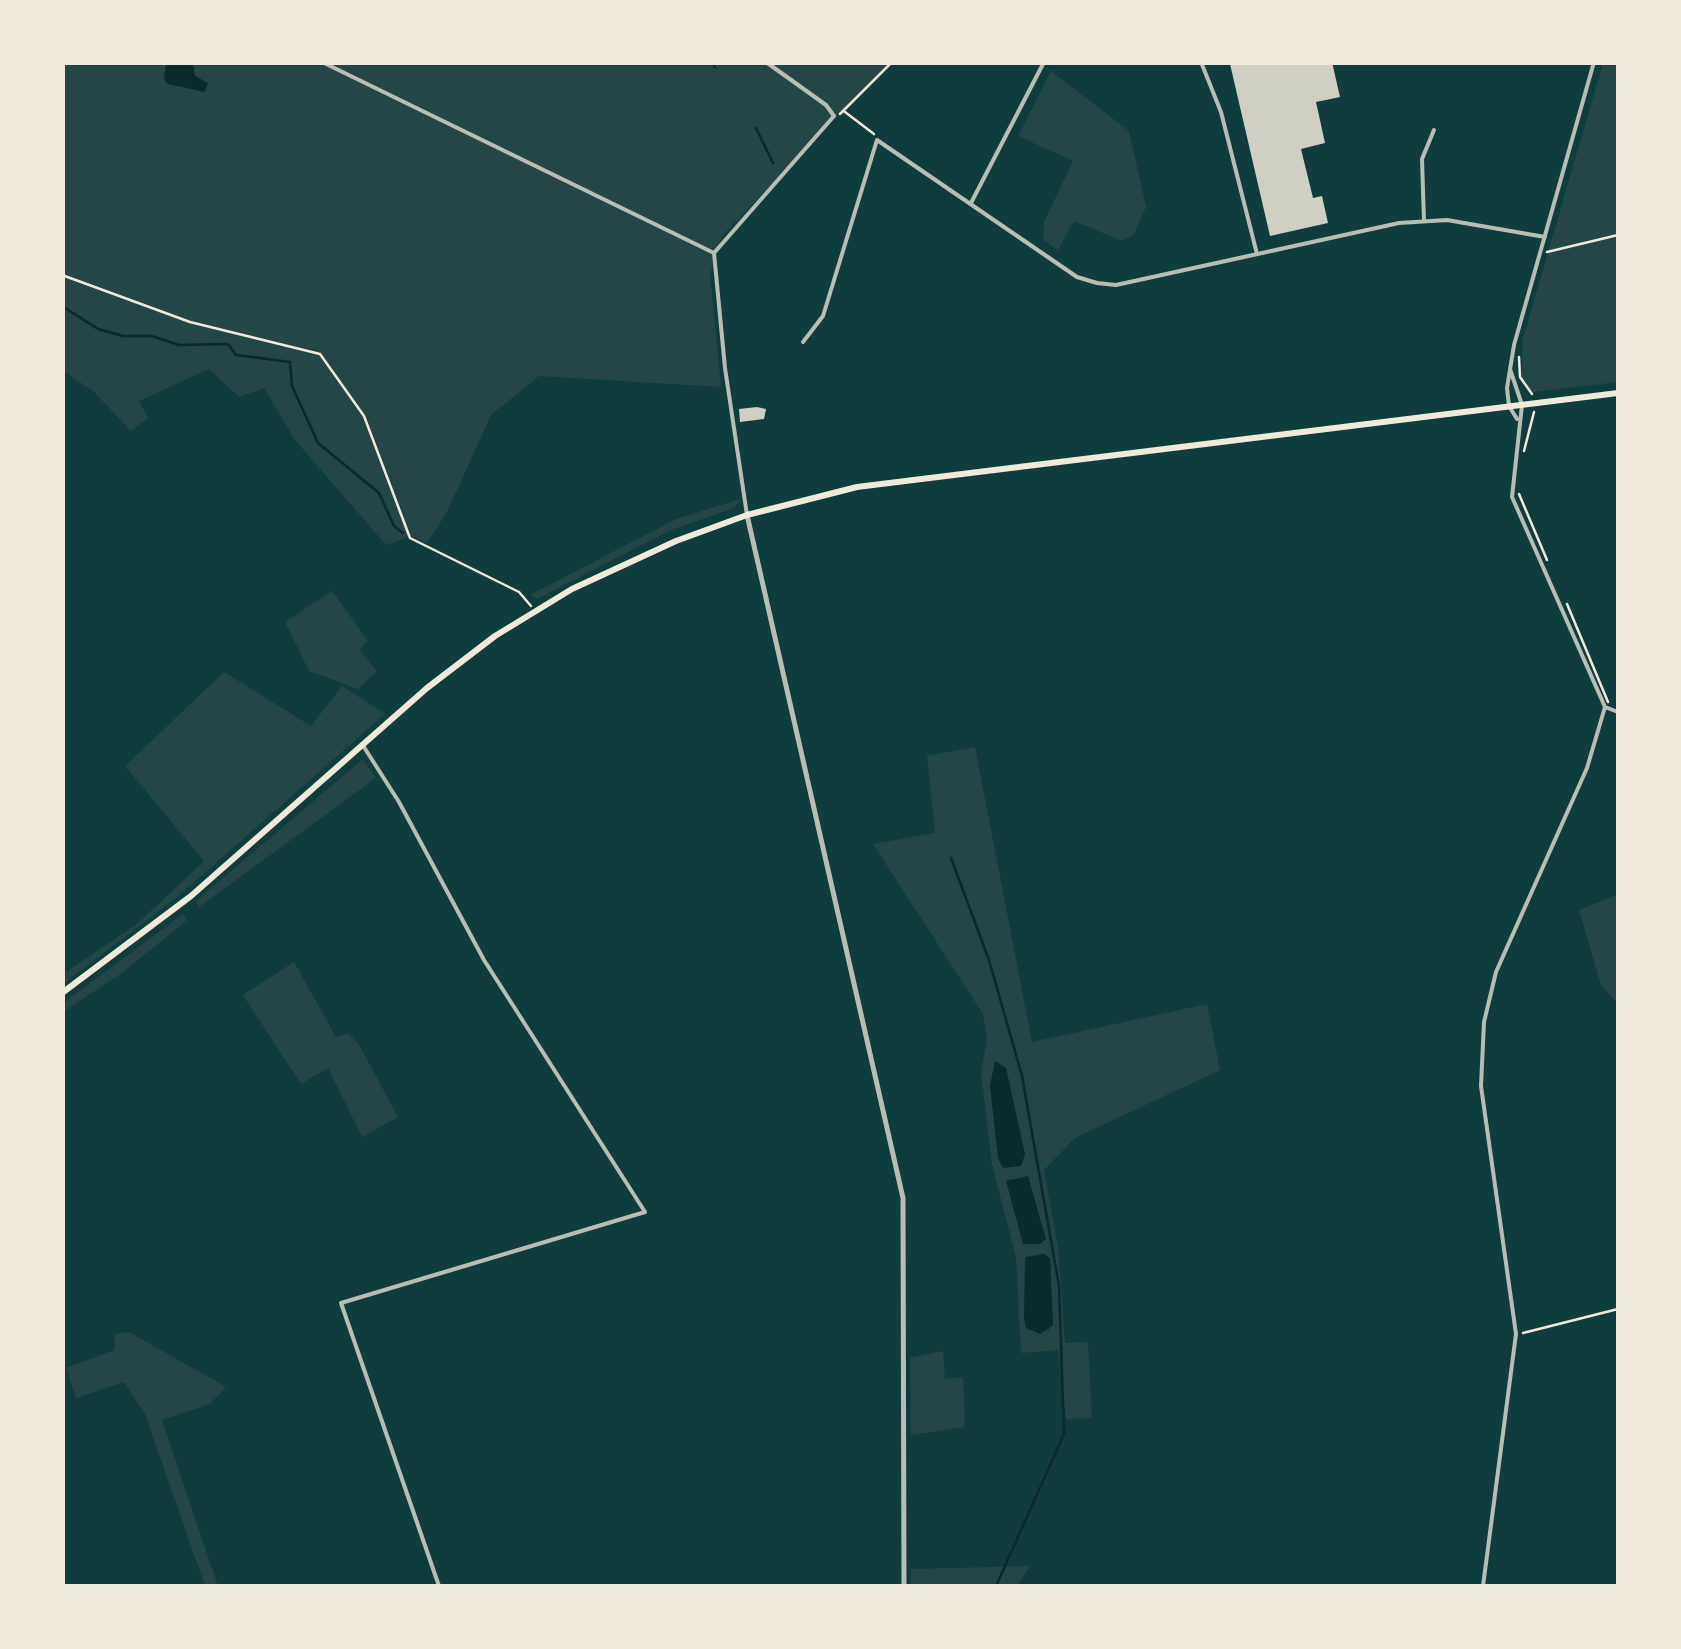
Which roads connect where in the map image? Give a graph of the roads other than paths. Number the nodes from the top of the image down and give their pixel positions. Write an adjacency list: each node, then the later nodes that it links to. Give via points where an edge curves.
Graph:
1 (322, 62): 10 (street)
2 (766, 62): 10 (street, via 834,116)
3 (1044, 62): 7 (street)
4 (1200, 62): 11 (street, via 1221,112)
5 (1594, 62): 9 (street)
6 (1434, 130): 8 (street, via 1422,159)
7 (971, 203): 11 (street, via 1097,284); 12 (street, via 877,140 823,316)
8 (1424, 221): 9 (street); 11 (street)
9 (1545, 236): 13 (street)
10 (714, 253): 18 (street)
11 (1257, 255)
12 (803, 342)
13 (1510, 368): 15 (street); 16 (street)
14 (1618, 394): 15 (main road)
15 (1522, 405): 16 (main road); 17 (street)
16 (1509, 406): 17 (street); 18 (main road, via 914,479)
17 (1518, 420): 19 (street, via 1512,497)
18 (748, 515): 21 (main road, via 606,572 534,611); 24 (street, via 903,1198)
19 (1605, 707): 20 (street); 25 (street, via 1587,768 1496,972 1484,1022 1481,1086 1516,1334)
20 (1618, 712)
21 (362, 744): 22 (main road, via 191,896); 23 (street, via 484,960 645,1212 346,1300 339,1308)
22 (62, 993)
23 (439, 1586)
24 (904, 1586)
25 (1482, 1586)

